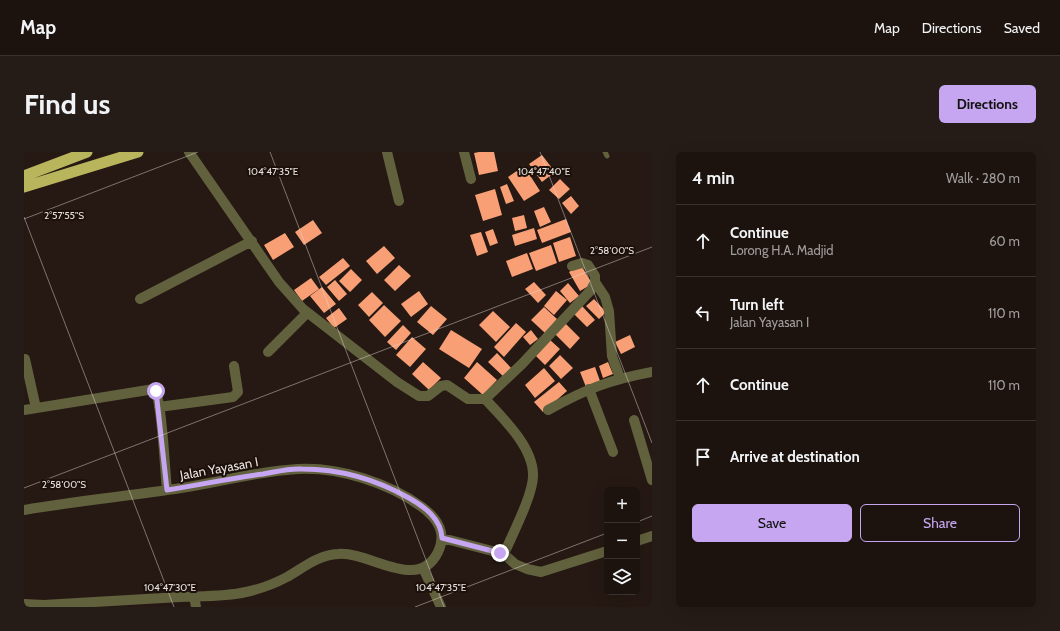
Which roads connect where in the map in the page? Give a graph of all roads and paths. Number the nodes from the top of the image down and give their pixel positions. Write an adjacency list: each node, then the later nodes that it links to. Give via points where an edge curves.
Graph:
1 (87, 152): 6 (highway)
2 (138, 152): 8 (highway)
3 (189, 152): 10 (street)
4 (388, 152): 9 (street)
5 (464, 152): 7 (street)
6 (24, 176)
7 (471, 179)
8 (24, 187)
9 (399, 201)
10 (252, 241): 13 (street); 14 (street, via 289,295)
11 (572, 266): 12 (street, via 582,263 588,265)
12 (595, 282): 19 (street, via 609,311 612,356); 21 (street, via 580,304)
13 (140, 299)
14 (307, 313): 15 (street); 21 (street, via 419,396 428,396 441,386 447,385 465,397)
15 (268, 352)
16 (26, 358): 23 (street)
17 (234, 366): 22 (street, via 238,392 233,397)
18 (652, 372): 19 (street)
19 (620, 378): 20 (street)
20 (588, 389): 25 (street); 27 (street)
21 (485, 398): 35 (street, via 513,429 529,456 533,470 532,484)
22 (159, 407): 23 (street, via 156,392 152,389); 29 (street)
23 (36, 408): 24 (street)
24 (24, 410)
25 (548, 410)
26 (634, 420): 28 (street)
27 (613, 452)
28 (652, 480)
29 (167, 490): 30 (street, Jalan Yayasan I); 32 (street, Jalan Yayasan I, via 292,469 348,474 379,484 414,502 436,519)
30 (24, 510)
31 (652, 536): 33 (street)
32 (442, 538): 35 (street); 36 (street, via 435,557)
33 (640, 540)
34 (604, 552): 35 (street, via 541,572 515,564)
35 (502, 554)
36 (423, 568): 37 (street, via 403,570 359,555 336,554 316,559 274,584 256,590 231,595); 40 (street)
37 (194, 596): 38 (street); 39 (street)
38 (24, 604)
39 (196, 607)
40 (441, 607)

